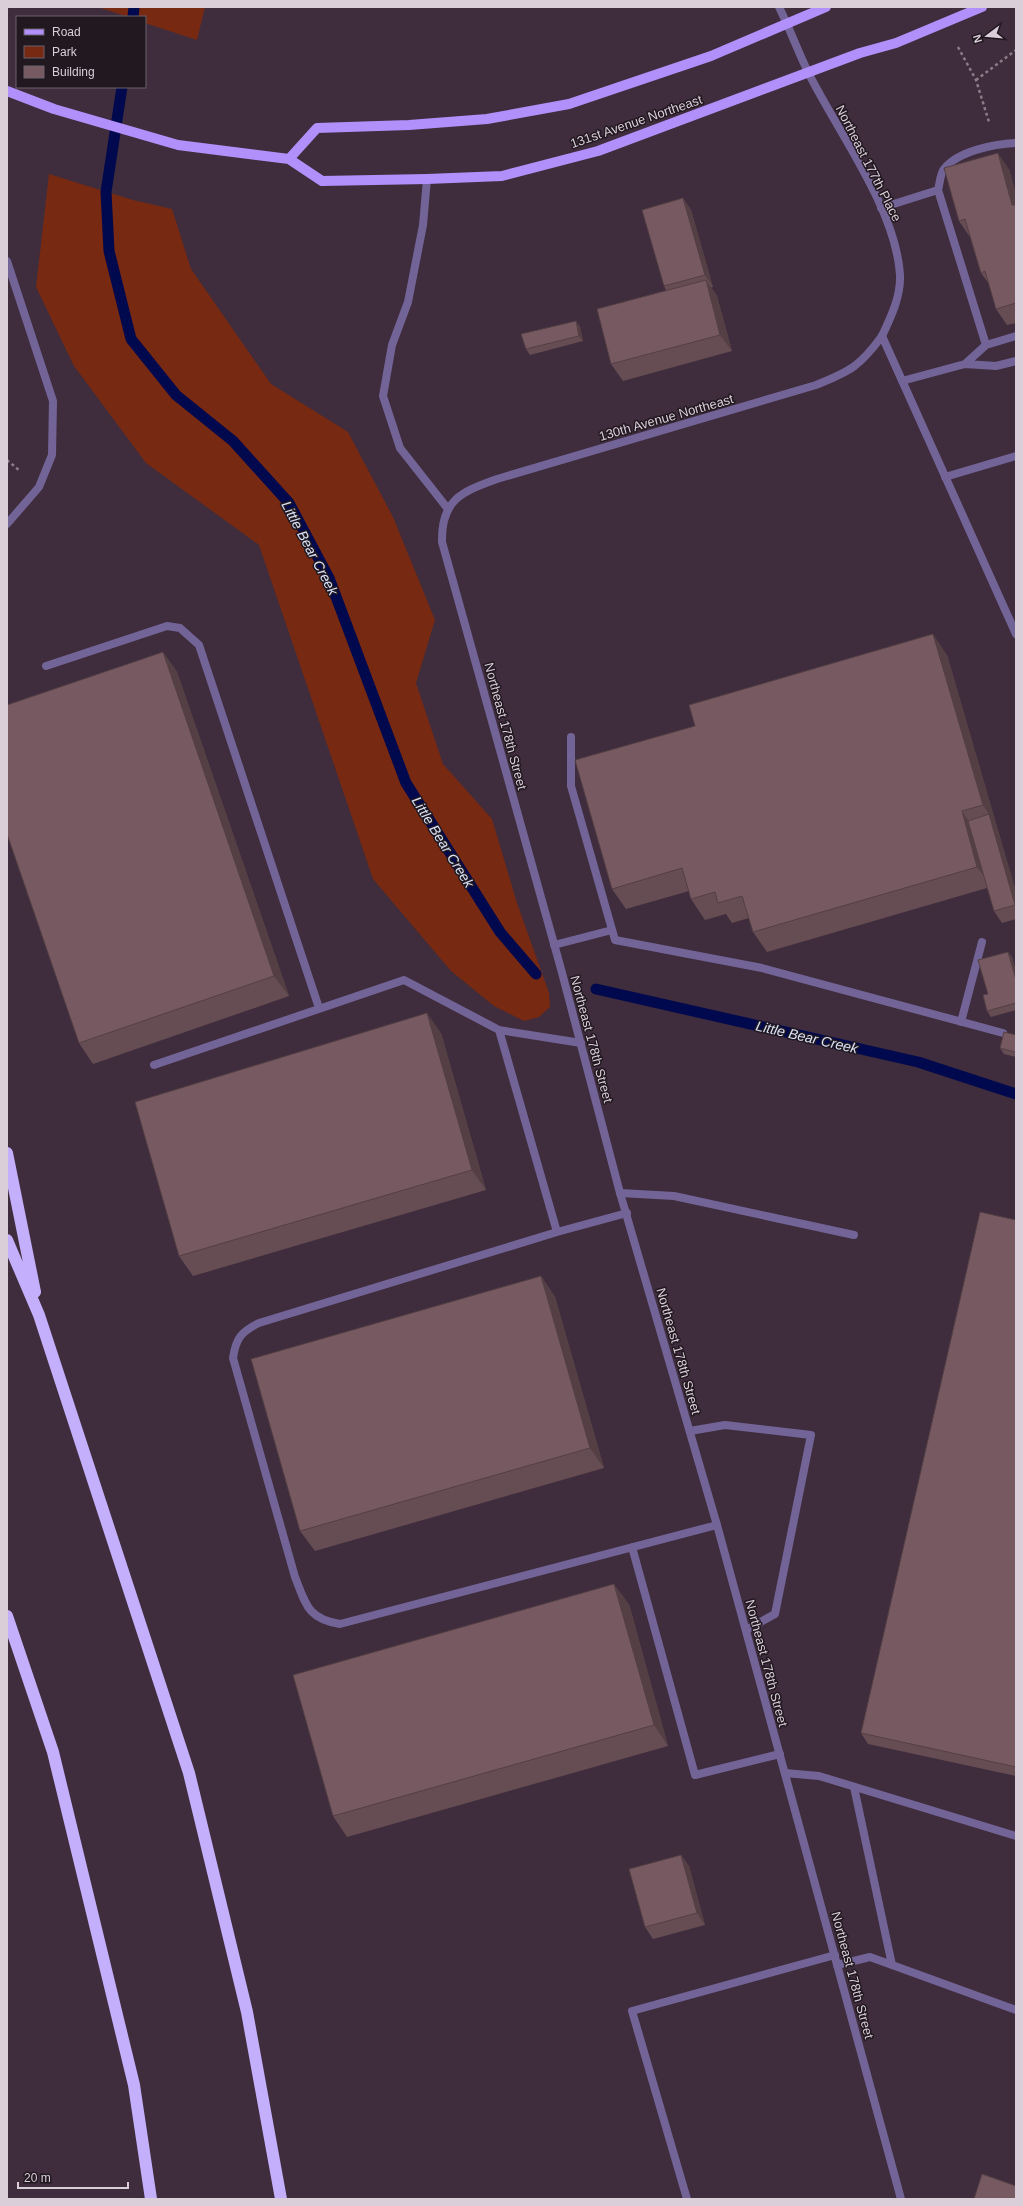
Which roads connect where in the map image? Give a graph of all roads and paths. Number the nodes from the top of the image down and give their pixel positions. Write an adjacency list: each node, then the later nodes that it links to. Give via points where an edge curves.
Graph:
1 (779, 7): 4 (street, Northeast 177th Place)
2 (826, 7): 4 (main road)
3 (982, 7): 7 (main road, 131st Avenue Northeast, via 896,43 860,53)
4 (787, 23): 7 (street, Northeast 177th Place); 12 (main road, via 711,56 569,104 487,119 317,128)
5 (958, 47): 8 (path)
6 (1016, 50): 8 (path)
7 (809, 74): 13 (main road, 131st Avenue Northeast, via 598,151 502,176); 15 (street, Northeast 177th Place)
8 (976, 80): 11 (path)
9 (7, 92): 12 (main road, 131st Avenue Northeast, via 54,109 178,145)
10 (1016, 143): 11 (street)
11 (996, 144): 14 (street, via 954,158 943,170)
12 (289, 159): 13 (main road, 131st Avenue Northeast, via 322,181)
13 (427, 179): 25 (street, via 423,225 408,302 392,345 383,396 400,448)
14 (938, 190): 15 (street); 19 (street)
15 (881, 208): 17 (street, Northeast 177th Place, via 894,243 900,276 896,305)
16 (7, 261): 26 (street, via 53,401 52,455 39,487)
17 (882, 336): 22 (street); 25 (street, 130th Avenue Northeast, via 864,360 843,374 816,385 497,479 465,491)
18 (1016, 336): 19 (street)
19 (986, 345): 21 (street)
20 (1016, 361): 21 (street, via 996,366)
21 (965, 364): 22 (street)
22 (902, 381): 24 (street)
23 (1016, 456): 24 (street)
24 (944, 477): 27 (street)
25 (448, 509): 32 (street, Northeast 178th Street, via 442,524 442,542)
26 (7, 524)
27 (1016, 634)
28 (46, 666): 33 (street, via 167,626 180,628 199,645)
29 (571, 737): 30 (street, via 571,786)
30 (612, 930): 32 (street); 34 (street, via 615,940 762,968)
31 (982, 942): 34 (street)
32 (554, 945): 37 (street, Northeast 178th Street)
33 (319, 1008): 35 (street, via 404,980); 38 (street)
34 (960, 1022): 36 (street)
35 (499, 1030): 37 (street); 42 (street)
36 (1003, 1033)
37 (581, 1043): 40 (street, Northeast 178th Street)
38 (154, 1065)
39 (7, 1153): 45 (highway)
40 (620, 1193): 41 (street, Northeast 178th Street); 43 (street, via 674,1196)
41 (627, 1213): 42 (street); 46 (street, Northeast 178th Street)
42 (557, 1232): 48 (street, via 259,1323 244,1331 235,1345 233,1358 295,1577 304,1602 314,1616 340,1624)
43 (854, 1235)
44 (7, 1240): 45 (highway)
45 (39, 1314): 62 (highway, via 188,1773 247,2012)
46 (690, 1431): 47 (street, Northeast 178th Street); 51 (street, via 725,1425 811,1435 775,1614)
47 (717, 1525): 48 (street); 51 (street, Northeast 178th Street)
48 (632, 1547): 53 (street, via 695,1775)
49 (7, 1616): 52 (highway)
50 (7, 1629): 52 (highway)
51 (746, 1630): 53 (street, Northeast 178th Street)
52 (22, 1664): 61 (highway, via 53,1752 134,2085)
53 (780, 1754): 54 (street, Northeast 178th Street)
54 (785, 1773): 55 (street, via 819,1776); 57 (street, Northeast 178th Street)
55 (854, 1787): 56 (street); 59 (street)
56 (1016, 1836)
57 (835, 1955): 58 (street, Northeast 178th Street); 63 (street, via 632,2011)
58 (837, 1964): 59 (street, via 870,1957); 64 (street, Northeast 178th Street)
59 (892, 1965): 60 (street)
60 (1016, 2010)
61 (151, 2199)
62 (281, 2199)
63 (687, 2199)
64 (901, 2199)

